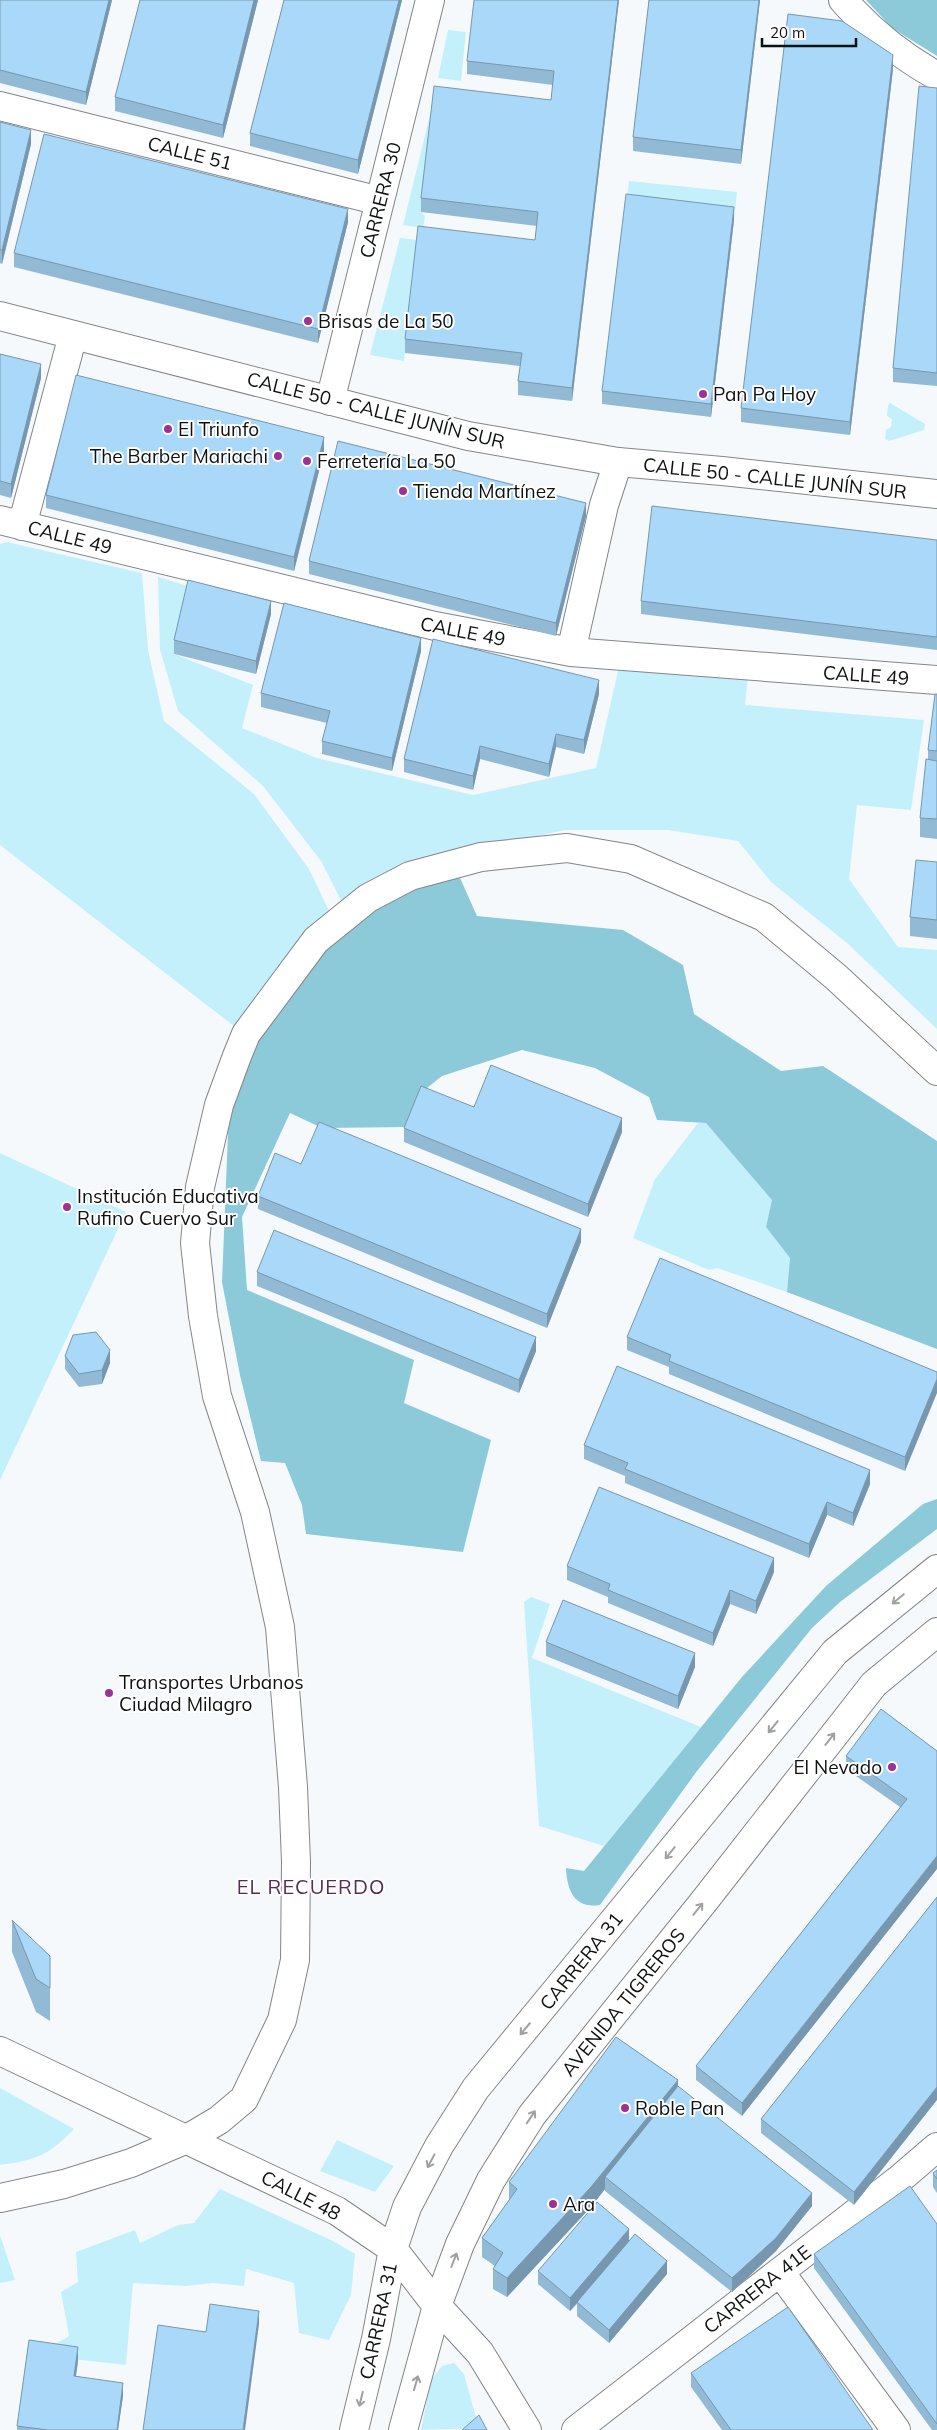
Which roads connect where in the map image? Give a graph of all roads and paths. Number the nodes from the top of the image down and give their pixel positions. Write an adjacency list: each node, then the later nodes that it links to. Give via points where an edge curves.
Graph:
1 (430, 0): 5 (street, CARRERA 30)
2 (843, 0): 3 (street, via 862,21 909,60)
3 (937, 76)
4 (0, 106): 5 (street, CALLE 51)
5 (380, 201): 8 (street, CARRERA 30)
6 (0, 316): 7 (street, CALLE 50 - CALLE JUNÍN SUR)
7 (73, 335): 8 (street, CALLE 50 - CALLE JUNÍN SUR); 11 (street)
8 (330, 401): 9 (street, CALLE 50 - CALLE JUNÍN SUR, via 468,436)
9 (618, 462): 10 (street, CALLE 50 - CALLE JUNÍN SUR); 12 (street, via 604,505)
10 (937, 494)
11 (11, 523): 12 (street, CALLE 49, via 416,622)
12 (571, 652): 13 (street, CALLE 49)
13 (937, 680)
14 (937, 1071): 18 (street, via 836,977 764,917 631,859 567,848 481,857 410,876 368,898 316,940 246,1034 219,1105 200,1187 196,1244 203,1316 217,1396 256,1512 280,1628 293,1787 296,1960 282,2020 244,2099 220,2120)
15 (937, 1569): 21 (street, CARRERA 31, one-way to 21, via 835,1652 476,2088 411,2198)
16 (937, 1632): 23 (street, AVENIDA TIGREROS, one-way to 16, via 460,2244 491,2180 532,2115 874,1684)
17 (0, 2052): 18 (street, CALLE 48)
18 (187, 2139): 20 (street, via 131,2163 64,2184); 21 (street, CALLE 48, via 337,2211)
19 (937, 2147): 22 (street, CARRERA 41E)
20 (0, 2198)
21 (393, 2249): 23 (street, CALLE 48); 24 (street, CARRERA 31, one-way to 24)
22 (780, 2272): 27 (street, CARRERA 41E); 28 (street)
23 (437, 2306): 25 (street, AVENIDA TIGREROS, one-way to 23); 26 (street, CALLE 48, via 480,2353)
24 (354, 2430)
25 (403, 2430)
26 (527, 2430)
27 (576, 2430)
28 (896, 2430)

